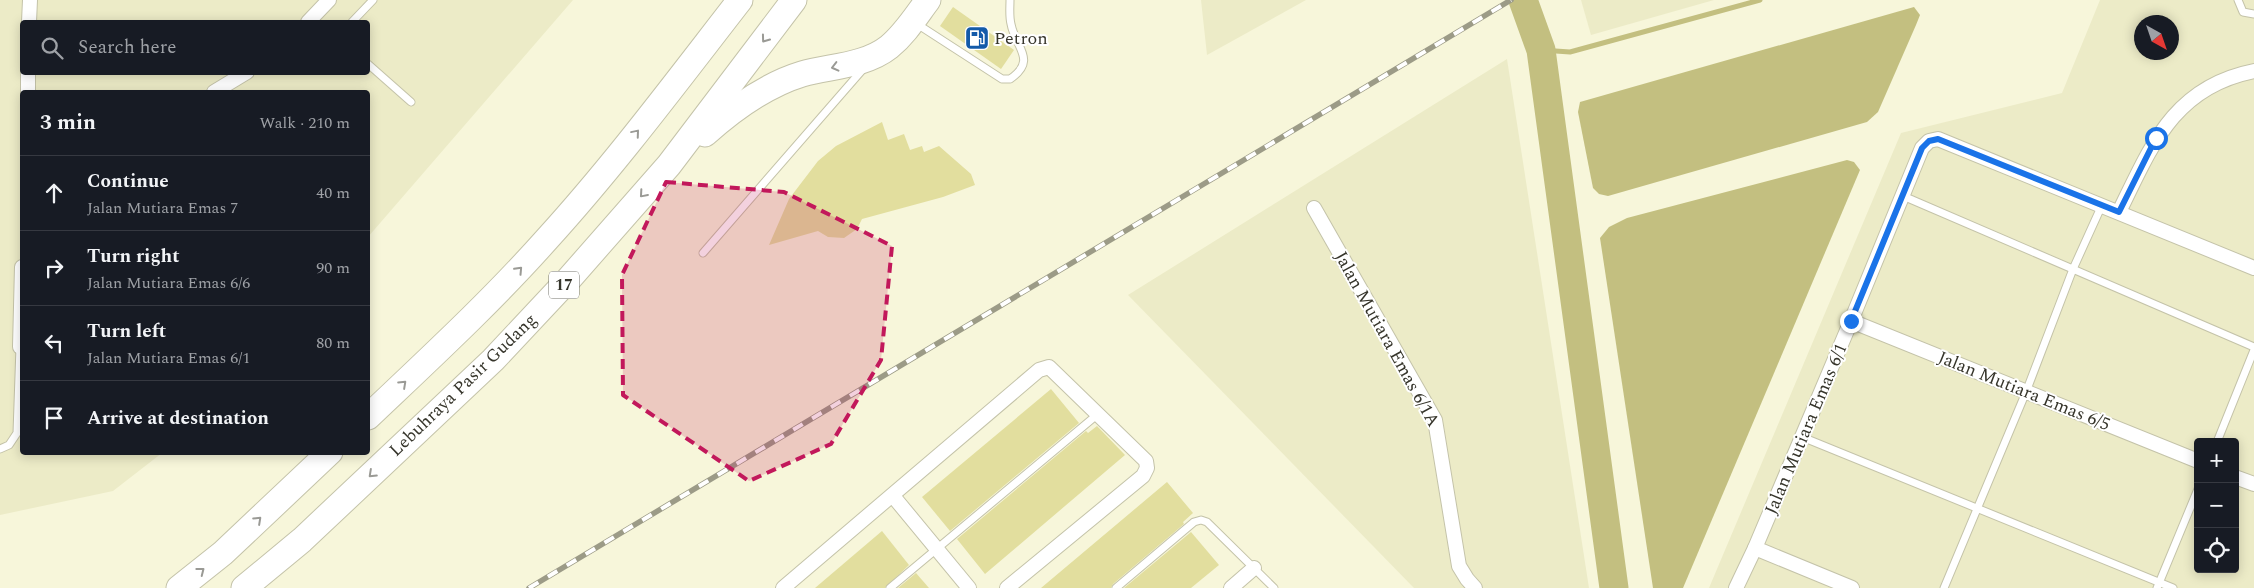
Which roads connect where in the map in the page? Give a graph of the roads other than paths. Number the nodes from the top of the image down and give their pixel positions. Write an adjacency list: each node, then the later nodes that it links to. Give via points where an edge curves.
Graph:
1 (30, 0): 10 (street)
2 (329, 0): 11 (street)
3 (373, 0): 12 (lane)
4 (740, 0): 35 (highway, 17, one-way to 4, via 476,316 548,238 647,121)
5 (794, 0): 22 (highway, Lebuhraya Pasir Gudang / 17, one-way to 22)
6 (928, 0): 13 (highway)
7 (1010, 0): 13 (lane, via 1011,24 1024,53 1022,66 1010,79 1002,79)
8 (2238, 0): 9 (lane, via 2243,12)
9 (2254, 14)
10 (30, 20)
11 (314, 20)
12 (354, 20)
13 (912, 21): 14 (highway, via 893,43)
14 (875, 55): 22 (highway, one-way to 22, via 773,86 714,126); 27 (lane)
15 (370, 66): 21 (lane)
16 (2254, 71): 26 (street, via 2229,78 2178,111 2156,138)
17 (28, 75): 20 (street)
18 (243, 75): 19 (street)
19 (227, 89)
20 (28, 90)
21 (411, 102)
22 (669, 165): 46 (highway, Lebuhraya Pasir Gudang / 17, one-way to 46, via 493,360)
23 (1903, 196): 24 (street, Jalan Mutiara Emas 6/1, via 1922,148 1929,141 1938,139); 29 (lane); 30 (street, Jalan Mutiara Emas 6/1)
24 (2102, 205): 26 (street); 29 (lane)
25 (1314, 208): 61 (street, Jalan Mutiara Emas 6/1A, via 1435,420 1459,566)
26 (2119, 212): 28 (street)
27 (703, 253)
28 (2254, 268)
29 (2073, 269): 32 (lane); 33 (lane)
30 (1851, 321): 33 (street, Jalan Mutiara Emas 6/5); 36 (street, Jalan Mutiara Emas 6/1)
31 (20, 347): 38 (lane, via 17,433 9,445)
32 (2254, 348): 37 (lane)
33 (2026, 392): 40 (street, Jalan Mutiara Emas 6/5); 45 (lane)
34 (1098, 414): 43 (street, via 1049,367 1044,367); 48 (lane); 57 (street, via 1146,461 1143,476)
35 (370, 415)
36 (1802, 437): 45 (lane); 47 (street, Jalan Mutiara Emas 6/1)
37 (2219, 438)
38 (0, 449)
39 (327, 455): 51 (highway, one-way to 39, via 222,553)
40 (2194, 459)
41 (2239, 478): 42 (street)
42 (2254, 484)
43 (893, 496): 48 (street); 54 (street)
44 (2194, 499): 50 (lane)
45 (1977, 508): 50 (lane); 64 (lane)
46 (302, 540): 52 (highway, Lebuhraya Pasir Gudang / 17); 53 (highway)
47 (1756, 548): 62 (street, Jalan Mutiara Emas 6/1); 63 (street)
48 (936, 549): 55 (lane); 56 (street)
49 (1254, 568): 58 (lane, via 1207,522 1201,520 1194,522); 59 (street); 60 (lane)
50 (2158, 585): 65 (lane)
51 (178, 588)
52 (244, 588)
53 (260, 588)
54 (783, 588)
55 (890, 588)
56 (969, 588)
57 (1007, 588)
58 (1116, 588)
59 (1231, 588)
60 (1274, 588)
61 (1475, 588)
62 (1736, 588)
63 (1852, 588)
64 (1944, 588)
65 (2172, 588)

